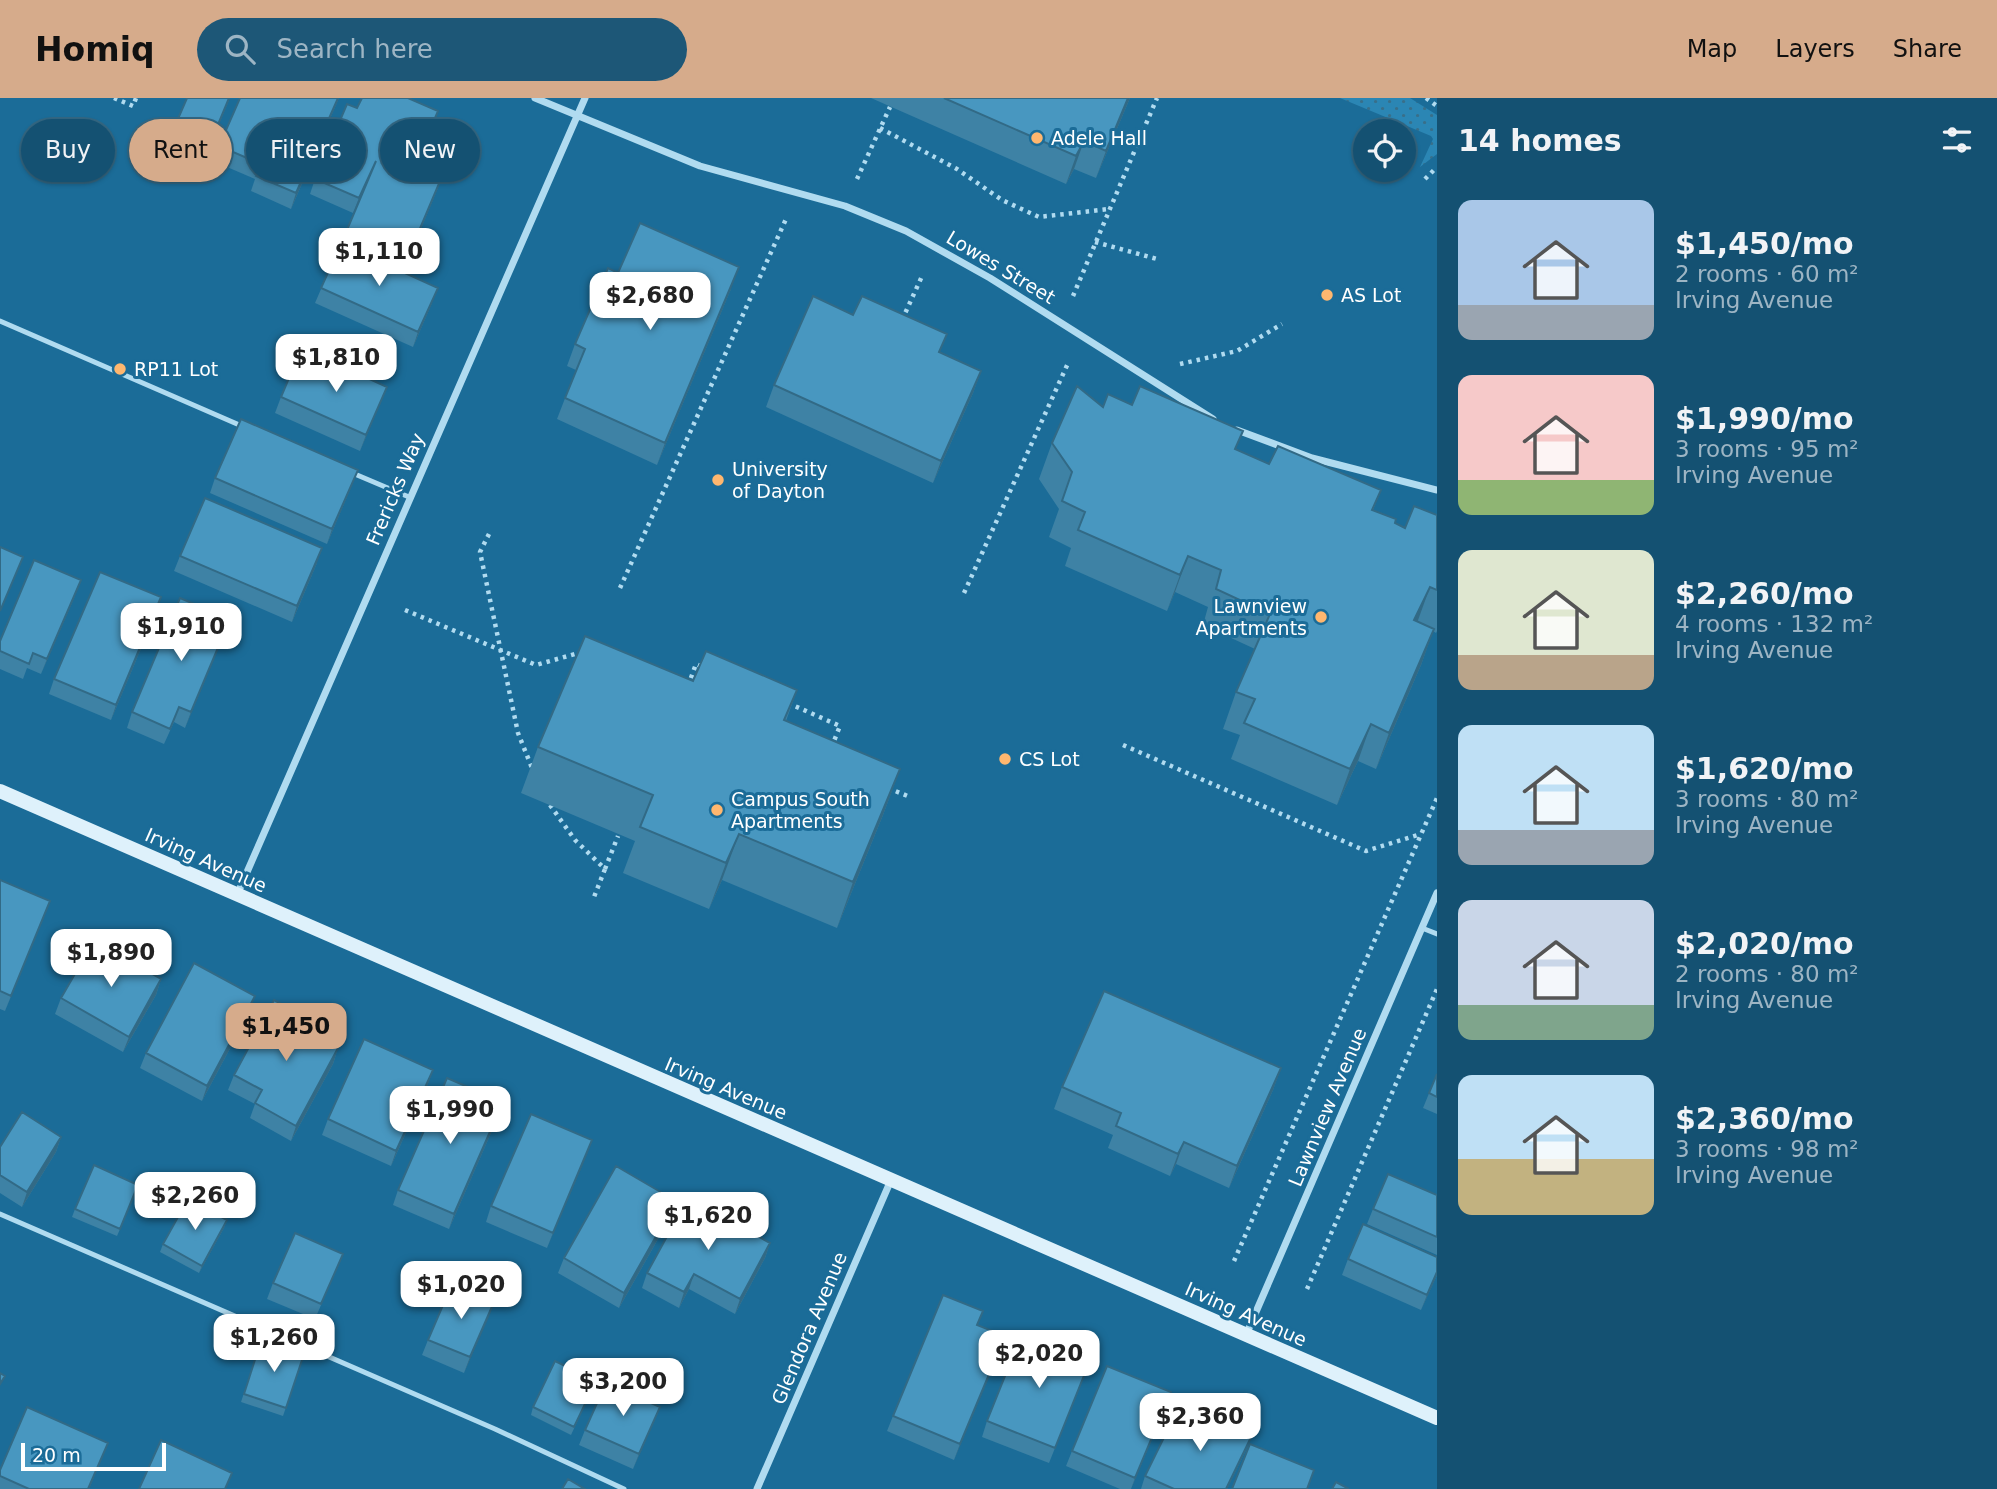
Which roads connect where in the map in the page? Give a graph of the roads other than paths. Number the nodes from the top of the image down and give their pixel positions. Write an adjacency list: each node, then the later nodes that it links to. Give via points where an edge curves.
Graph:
1 (535, 98): 3 (street, Lowes Street)
2 (585, 98): 3 (street, Frericks Way)
3 (577, 116): 7 (street, Lowes Street, via 700,166 845,206 936,246 1201,412 1312,458); 8 (street, Frericks Way)
4 (0, 321): 5 (lane)
5 (249, 429)
6 (336, 466): 8 (lane)
7 (1437, 490)
8 (409, 497): 11 (street, Frericks Way)
9 (0, 791): 11 (street, Irving Avenue)
10 (1437, 893): 12 (street, Lawnview Avenue)
11 (237, 895): 14 (street, Irving Avenue)
12 (1422, 928): 13 (lane); 16 (street, Lawnview Avenue)
13 (1437, 934)
14 (891, 1180): 16 (street, Irving Avenue); 19 (street, Glendora Avenue)
15 (0, 1214): 18 (lane)
16 (1246, 1335): 17 (street, Irving Avenue)
17 (1437, 1418)
18 (624, 1489)
19 (757, 1489)

